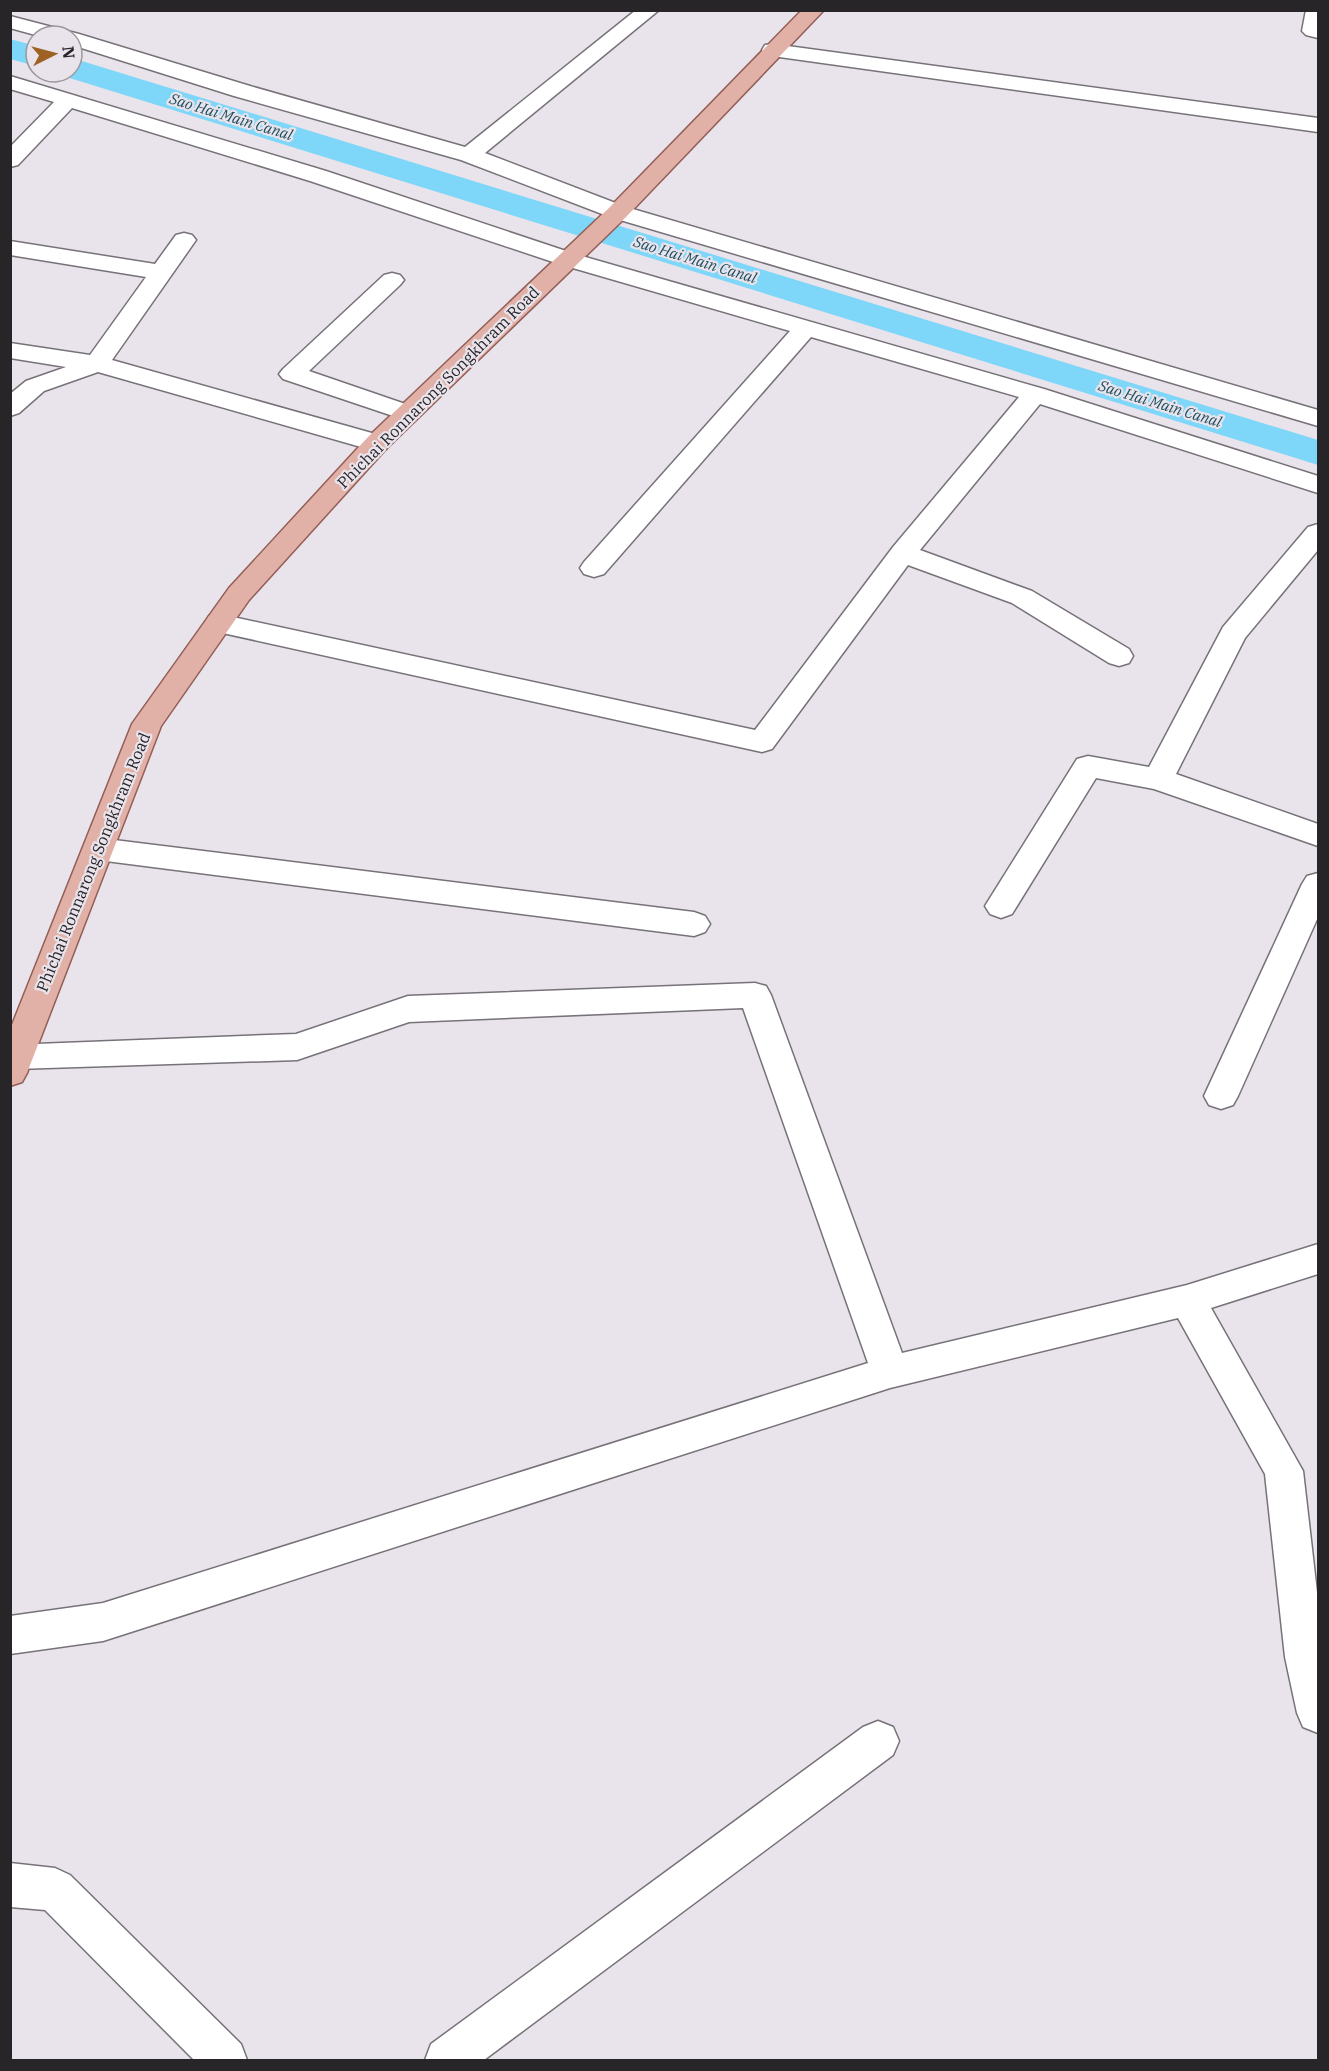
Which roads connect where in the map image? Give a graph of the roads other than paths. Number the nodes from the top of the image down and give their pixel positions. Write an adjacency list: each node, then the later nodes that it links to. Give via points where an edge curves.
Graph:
1 (649, 10): 10 (street)
2 (814, 10): 6 (main road, Phichai Ronnarong Songkhram Road)
3 (1316, 10): 4 (street, via 1313,31)
4 (1318, 32)
5 (84, 42): 10 (street)
6 (773, 50): 9 (street); 12 (main road, Phichai Ronnarong Songkhram Road)
7 (10, 82): 8 (street)
8 (68, 100): 11 (street); 15 (street)
9 (1318, 125)
10 (469, 155): 12 (street)
11 (10, 160)
12 (615, 216): 15 (main road, Phichai Ronnarong Songkhram Road); 24 (street)
13 (184, 240): 16 (street)
14 (10, 248): 16 (street)
15 (575, 252): 18 (street); 23 (main road, Phichai Ronnarong Songkhram Road)
16 (162, 272): 20 (street)
17 (392, 280): 23 (street, via 292,374)
18 (806, 328): 21 (street); 29 (street)
19 (10, 350): 20 (street)
20 (97, 364): 22 (street, via 35,386); 25 (street)
21 (1035, 394): 26 (street); 28 (street)
22 (10, 408)
23 (408, 413): 25 (main road, Phichai Ronnarong Songkhram Road)
24 (1318, 418)
25 (377, 443): 30 (main road, Phichai Ronnarong Songkhram Road, via 240,594)
26 (1318, 485)
27 (1318, 533): 32 (street, via 1233,634)
28 (903, 553): 30 (street, via 762,742); 31 (street, via 1022,597)
29 (594, 568)
30 (219, 623): 34 (main road, Phichai Ronnarong Songkhram Road, via 147,724)
31 (1119, 656)
32 (1158, 779): 33 (street); 36 (street, via 1088,766)
33 (1318, 835)
34 (98, 849): 37 (street); 38 (main road, Phichai Ronnarong Songkhram Road)
35 (1318, 884): 39 (street)
36 (1001, 906)
37 (694, 924)
38 (13, 1065): 42 (street, via 297,1047 408,1009 755,995)
39 (1221, 1096)
40 (1318, 1259): 41 (street)
41 (1187, 1300): 42 (street); 44 (street, via 1284,1472 1305,1656)
42 (890, 1372): 43 (street, via 103,1622)
43 (10, 1635)
44 (1318, 1713)
45 (878, 1741): 48 (street)
46 (10, 1885): 47 (street, via 55,1890)
47 (225, 2061)
48 (447, 2061)

